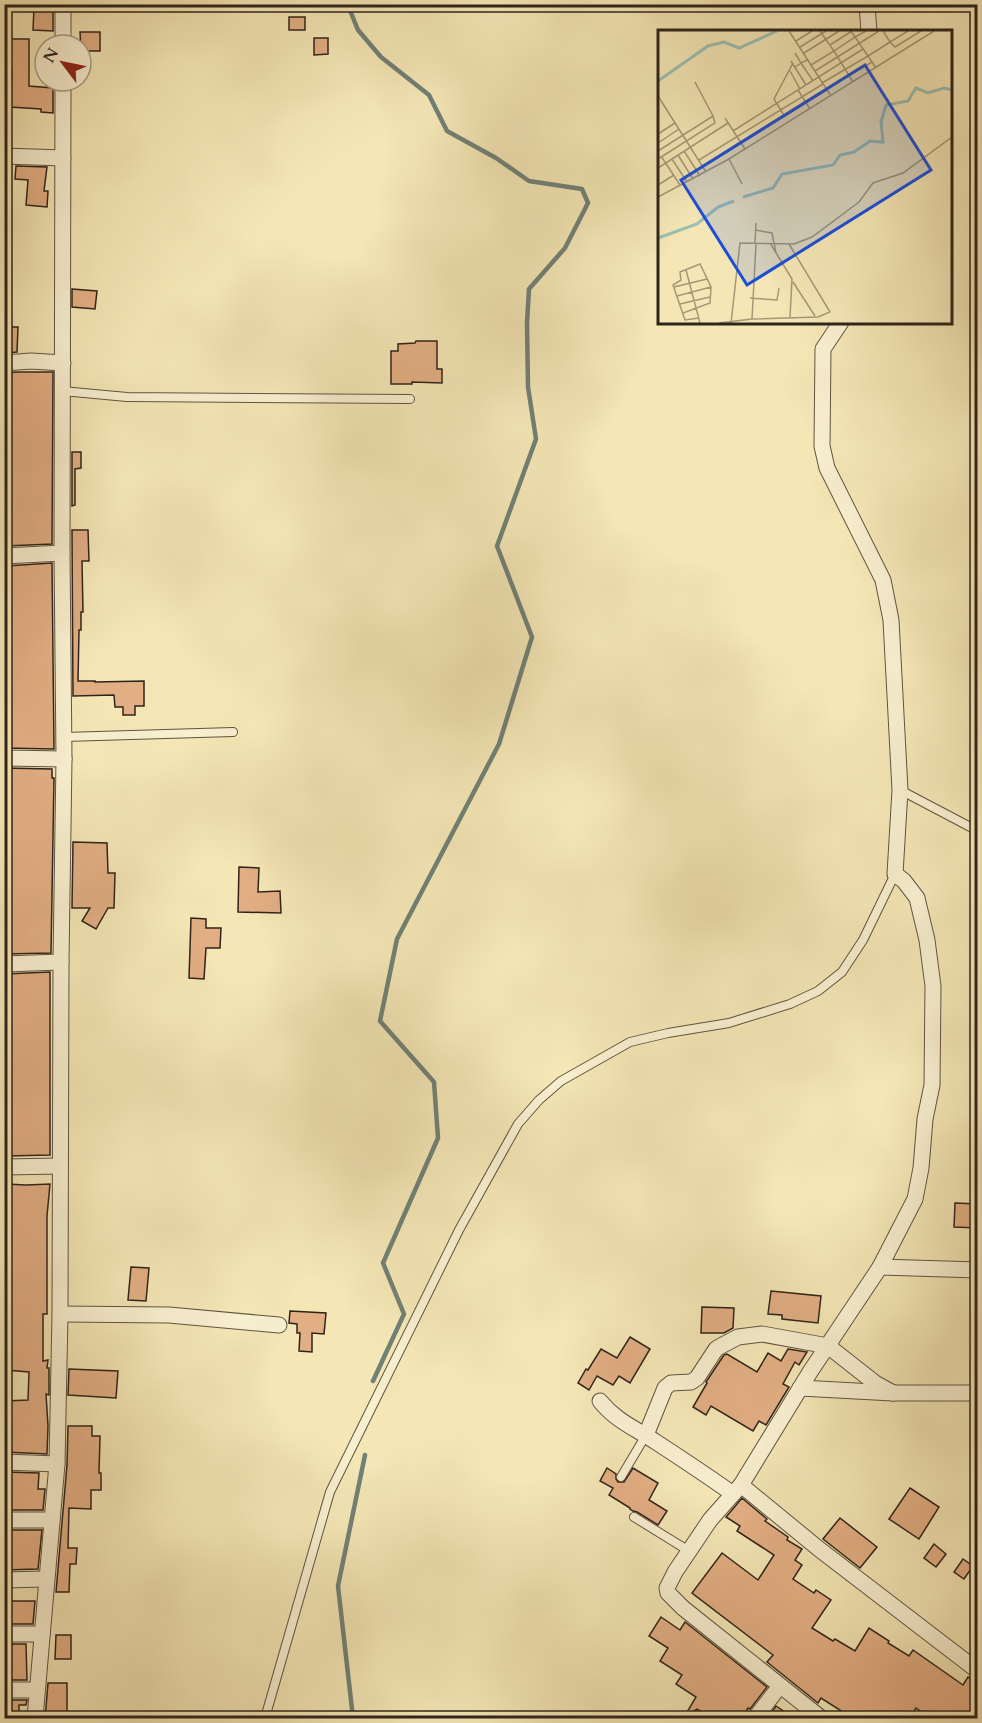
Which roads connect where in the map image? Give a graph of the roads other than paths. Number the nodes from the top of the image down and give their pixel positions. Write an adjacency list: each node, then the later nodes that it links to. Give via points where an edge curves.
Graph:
1 (63, 4): 4 (street)
2 (867, 4): 3 (street)
3 (869, 30)
4 (63, 33)
5 (63, 93): 8 (street)
6 (4, 148): 7 (street)
7 (5, 156): 8 (street); 9 (street)
8 (63, 158): 12 (street)
9 (4, 161)
10 (840, 324): 21 (street, via 822,349 822,446 827,468 884,580 891,620)
11 (4, 363): 12 (street)
12 (63, 363): 13 (street)
13 (62, 391): 14 (lane, via 127,397); 15 (street)
14 (410, 399)
15 (62, 553): 16 (street); 18 (street)
16 (4, 556)
17 (233, 732): 18 (lane)
18 (64, 737): 20 (street)
19 (4, 758): 20 (street)
20 (64, 759): 24 (street)
21 (900, 790): 22 (lane); 23 (street)
22 (978, 831)
23 (895, 874): 28 (street, via 917,898 927,940 933,986 932,1085 915,1199); 55 (lane, via 842,972 818,991 729,1023 630,1042 561,1081 518,1124 459,1230 330,1492)
24 (61, 962): 25 (street); 26 (street)
25 (4, 964)
26 (60, 1166): 27 (street); 30 (street)
27 (4, 1167)
28 (880, 1267): 29 (street); 32 (street)
29 (978, 1270)
30 (60, 1314): 31 (street, via 169,1316); 39 (street)
31 (279, 1325)
32 (828, 1346): 33 (street); 34 (street); 37 (street, via 762,1334 738,1337 716,1349 697,1378 670,1383)
33 (800, 1388): 34 (street); 41 (street)
34 (892, 1393): 35 (street)
35 (978, 1393)
36 (600, 1401): 37 (street, via 609,1413)
37 (646, 1435): 40 (lane); 41 (street)
38 (4, 1462): 39 (street)
39 (57, 1464): 44 (street)
40 (621, 1477)
41 (737, 1489): 45 (street); 50 (street)
42 (634, 1517): 45 (lane)
43 (4, 1520): 44 (street)
44 (52, 1520): 46 (street)
45 (689, 1551): 51 (street, via 667,1588 668,1593)
46 (46, 1579): 47 (street); 49 (street)
47 (4, 1580)
48 (4, 1634): 49 (street)
49 (42, 1634): 53 (street)
50 (978, 1671)
51 (780, 1686): 56 (street); 57 (street)
52 (4, 1690): 53 (street)
53 (37, 1690): 54 (street)
54 (35, 1719)
55 (265, 1719)
56 (755, 1719)
57 (820, 1719)

